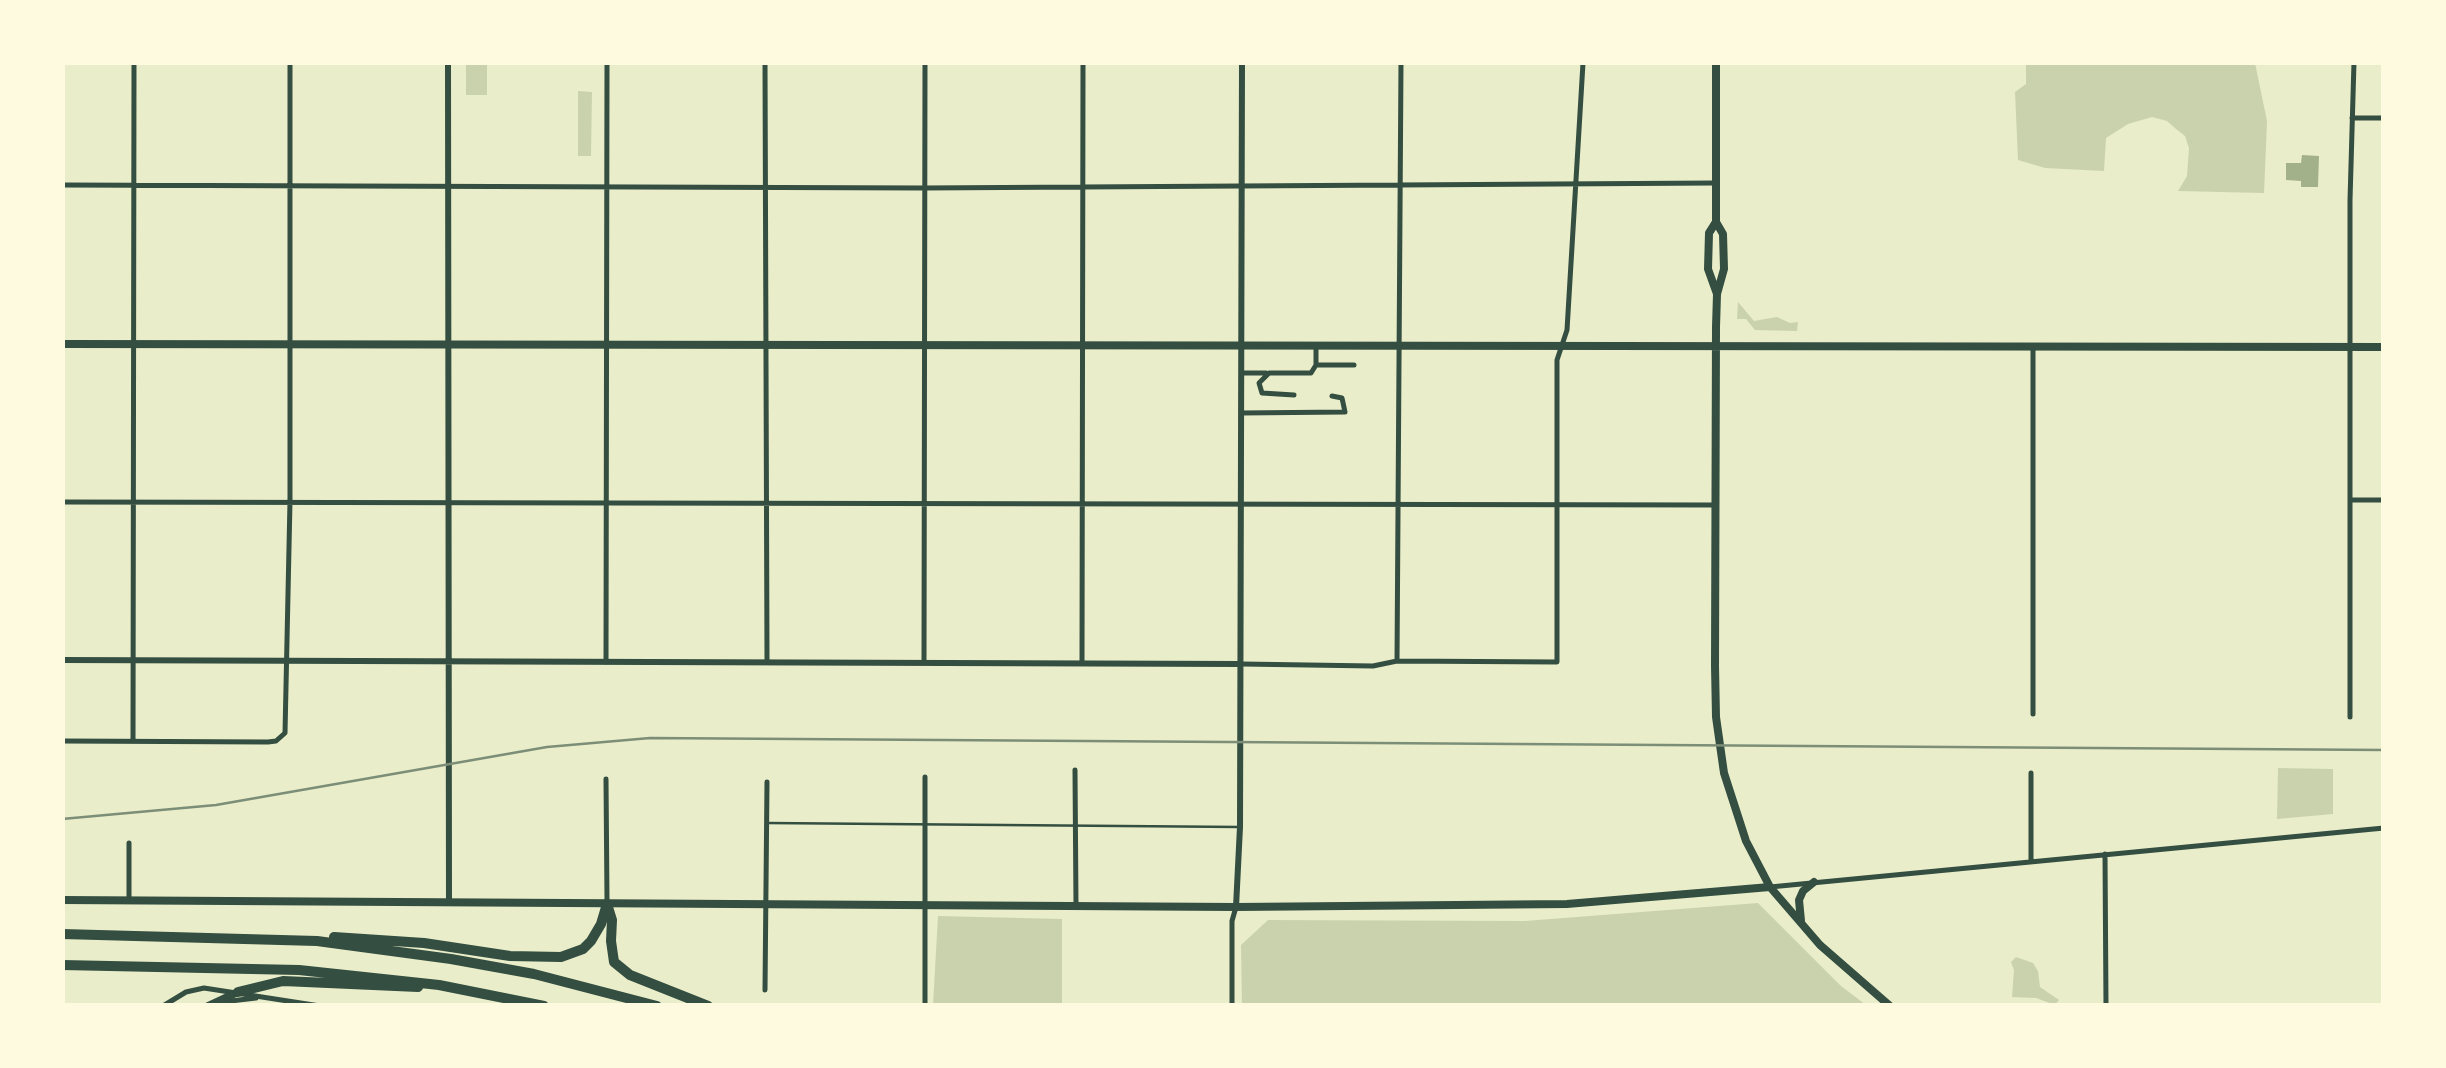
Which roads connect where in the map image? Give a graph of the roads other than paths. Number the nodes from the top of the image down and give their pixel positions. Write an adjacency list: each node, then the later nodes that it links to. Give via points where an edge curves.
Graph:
1 (134, 62): 17 (street)
2 (290, 62): 18 (street)
3 (448, 62): 19 (street)
4 (608, 62): 20 (street)
5 (764, 62): 25 (street)
6 (925, 62): 26 (street)
7 (1083, 62): 24 (street)
8 (1242, 62): 21 (street)
9 (1401, 62): 22 (street)
10 (1716, 62): 15 (main road)
11 (2354, 62): 13 (street)
12 (1583, 64): 23 (street)
13 (2352, 118): 14 (street); 43 (street)
14 (2384, 118)
15 (1716, 183): 23 (street); 27 (main road)
16 (62, 185): 17 (street)
17 (134, 185): 18 (street); 33 (street)
18 (290, 186): 19 (street); 29 (street)
19 (448, 186): 20 (street); 30 (street)
20 (607, 186): 25 (street); 37 (street)
21 (1241, 186): 22 (street); 24 (street); 35 (street)
22 (1400, 186): 23 (street); 39 (street)
23 (1576, 186): 40 (street, via 1568,330)
24 (1084, 187): 26 (street); 38 (street)
25 (765, 188): 26 (street); 31 (street)
26 (924, 188): 34 (street)
27 (1716, 222): 28 (main road, via 1724,234); 28 (main road, via 1709,233 1708,268)
28 (1717, 294): 41 (main road)
29 (290, 343): 30 (main road); 33 (main road); 56 (street)
30 (450, 343): 37 (main road); 59 (street)
31 (766, 343): 34 (main road); 37 (main road); 61 (street)
32 (62, 344): 33 (main road)
33 (133, 344): 55 (street)
34 (923, 344): 38 (main road); 57 (street)
35 (1240, 344): 36 (main road); 38 (main road); 47 (street)
36 (1316, 344): 39 (main road); 45 (street)
37 (608, 345): 60 (street)
38 (1084, 345): 58 (street)
39 (1399, 345): 40 (main road); 63 (street)
40 (1561, 345): 41 (main road); 64 (street)
41 (1716, 346): 42 (main road); 65 (main road)
42 (2033, 347): 43 (main road); 76 (street)
43 (2350, 347): 44 (main road); 52 (street)
44 (2384, 347)
45 (1316, 365): 46 (street); 48 (street, via 1311,372)
46 (1354, 365)
47 (1240, 373): 48 (street); 51 (street)
48 (1269, 373): 49 (street, via 1259,383 1262,393)
49 (1294, 395)
50 (1332, 396): 51 (street, via 1346,403 1344,412)
51 (1240, 414): 62 (street)
52 (2351, 500): 53 (street); 77 (street)
53 (2384, 500)
54 (62, 502): 55 (street)
55 (134, 502): 56 (street); 68 (street)
56 (290, 502): 59 (street); 72 (street)
57 (923, 503): 58 (street); 61 (street); 70 (street)
58 (1083, 503): 62 (street); 74 (street)
59 (450, 504): 60 (street); 69 (street)
60 (608, 504): 61 (street); 73 (street)
61 (765, 504): 67 (street)
62 (1241, 504): 63 (street); 75 (street)
63 (1399, 504): 64 (street); 71 (street)
64 (1558, 504): 65 (street); 71 (street, via 1557,662)
65 (1715, 505): 94 (main road, via 1716,717 1724,773 1746,841)
66 (62, 660): 68 (street)
67 (766, 660): 70 (street); 73 (street)
68 (133, 661): 72 (street); 79 (street)
69 (448, 661): 72 (street); 73 (street); 97 (street)
70 (924, 661): 74 (street)
71 (1397, 661): 75 (street)
72 (288, 662): 79 (street, via 285,733 276,741)
73 (606, 662)
74 (1082, 664): 75 (street)
75 (1240, 664): 88 (street)
76 (2033, 714)
77 (2350, 717)
78 (62, 741): 79 (street)
79 (133, 741)
80 (1075, 770): 87 (street)
81 (2031, 773): 92 (street)
82 (925, 777): 86 (street)
83 (606, 779): 98 (street)
84 (766, 782): 85 (street)
85 (766, 823): 86 (lane); 99 (street)
86 (925, 825): 87 (lane); 100 (street)
87 (1076, 826): 88 (lane); 101 (street)
88 (1240, 827): 102 (street)
89 (2384, 828): 91 (street)
90 (129, 844): 96 (street)
91 (2105, 854): 92 (street); 120 (street)
92 (2031, 860): 93 (street)
93 (1814, 882): 94 (street); 103 (main road, via 1799,900)
94 (1770, 887): 102 (main road, via 1567,904); 103 (main road)
95 (62, 900): 96 (main road)
96 (129, 900): 97 (main road)
97 (449, 904): 98 (main road)
98 (607, 904): 99 (main road); 105 (highway, via 591,941 561,957 360,938); 116 (highway, via 614,962 630,976)
99 (765, 904): 100 (main road); 108 (street)
100 (925, 904): 101 (main road); 117 (street)
101 (1076, 906): 102 (main road)
102 (1236, 907): 118 (street)
103 (1802, 925): 119 (main road)
104 (62, 934): 105 (highway)
105 (317, 941): 115 (highway, via 452,959)
106 (62, 965): 107 (highway, via 254,967)
107 (439, 986): 109 (highway, via 282,981); 114 (highway)
108 (765, 990)
109 (238, 992): 110 (street); 111 (street, via 204,988); 112 (main road)
110 (263, 998): 112 (street); 113 (street)
111 (163, 1006)
112 (209, 1006)
113 (320, 1006)
114 (544, 1006)
115 (657, 1006)
116 (708, 1006)
117 (925, 1006)
118 (1232, 1006)
119 (1890, 1006)
120 (2106, 1006)

